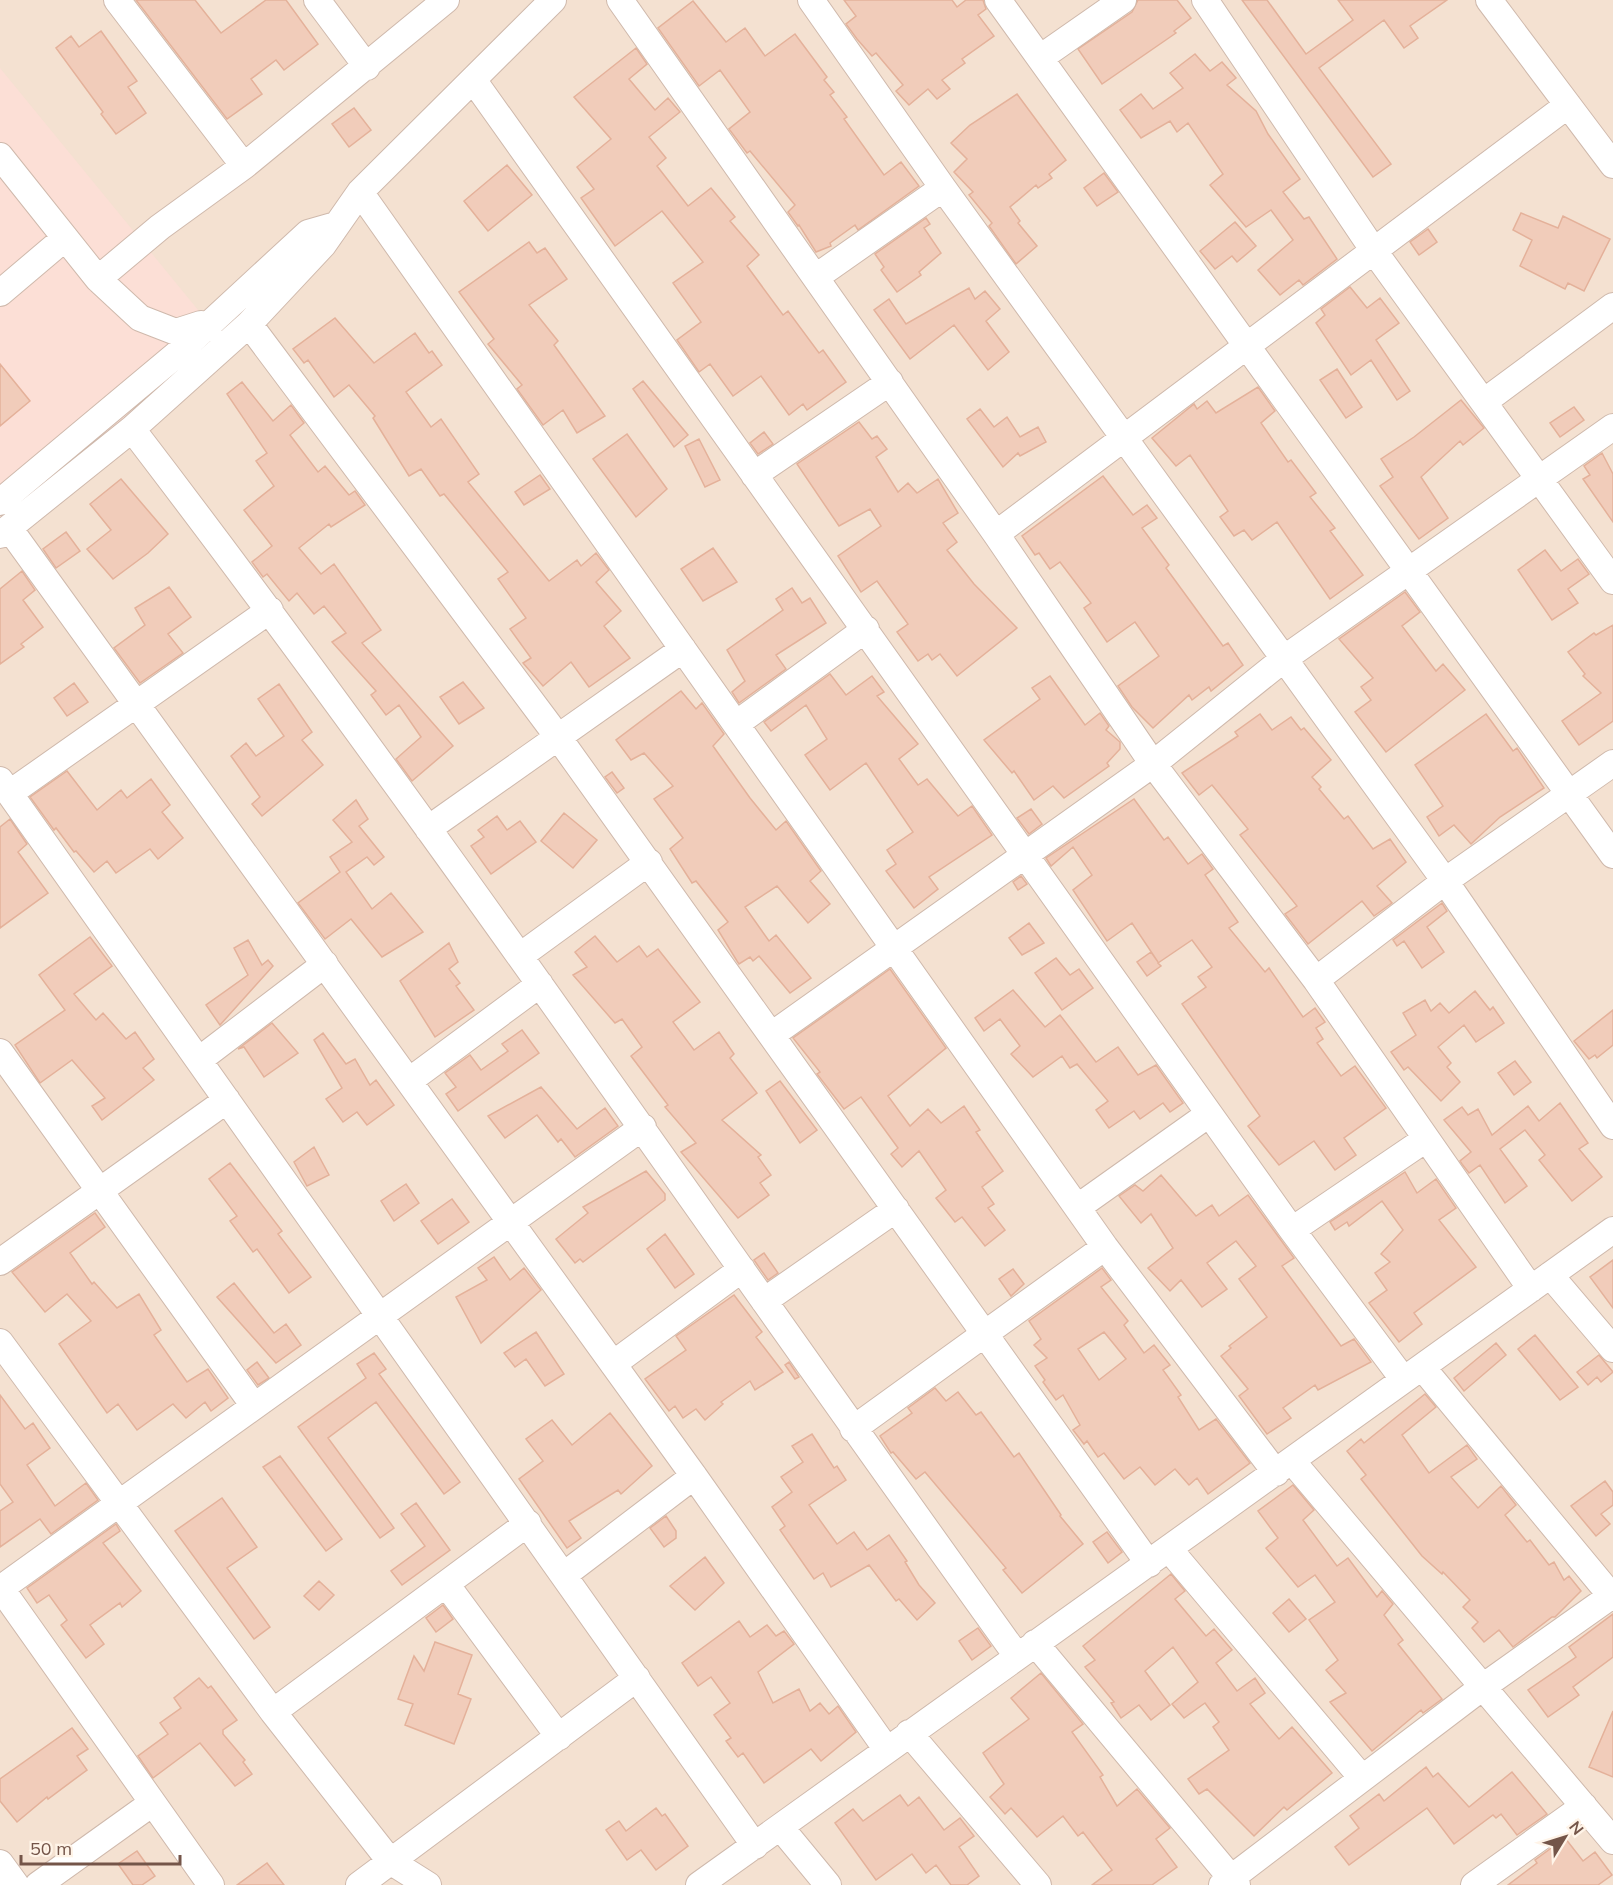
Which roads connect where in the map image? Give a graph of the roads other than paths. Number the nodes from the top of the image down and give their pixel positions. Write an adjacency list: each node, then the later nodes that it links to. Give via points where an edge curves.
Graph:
1 (117, 0): 18 (street)
2 (316, 0): 13 (street)
3 (446, 0): 11 (street)
4 (553, 0): 14 (street)
5 (620, 0): 25 (street)
6 (812, 0): 20 (street)
7 (998, 0): 12 (street)
8 (1123, 0): 12 (street)
9 (1205, 0): 24 (street)
10 (1489, 0): 15 (street)
11 (420, 9): 13 (street)
12 (1040, 58): 31 (street)
13 (367, 67): 18 (street)
14 (474, 81): 21 (street); 37 (street)
15 (1568, 105): 17 (street); 24 (street)
16 (0, 156): 19 (street)
17 (1613, 165)
18 (244, 166): 26 (street, via 160,227)
19 (8, 185): 23 (street)
20 (944, 188): 25 (street); 36 (street)
21 (360, 192): 22 (street); 46 (street)
22 (336, 225): 29 (street, via 323,245); 30 (street, via 308,233)
23 (65, 238): 26 (street); 27 (street)
24 (1374, 251): 31 (street); 33 (street)
25 (816, 277): 32 (street)
26 (98, 279): 30 (street, via 140,318 176,332 201,324)
27 (0, 292)
28 (1613, 306): 33 (street)
29 (249, 324): 30 (street); 50 (street)
30 (216, 336): 35 (street); 39 (street, via 116,407)
31 (1247, 346): 36 (street); 42 (street)
32 (890, 382): 37 (street); 41 (street)
33 (1485, 401): 38 (street)
34 (1613, 427): 38 (street)
35 (132, 429): 40 (street); 44 (street)
36 (1125, 436): 41 (street); 47 (street)
37 (754, 475): 45 (street)
38 (1540, 477): 42 (street); 43 (street)
39 (0, 502)
40 (4, 532): 48 (street)
41 (996, 534): 52 (street)
42 (1411, 572): 47 (street); 54 (street)
43 (1613, 580)
44 (270, 610): 48 (street); 55 (street)
45 (866, 628): 49 (street); 56 (street)
46 (683, 649): 49 (street); 50 (street)
47 (1284, 658): 52 (street); 59 (street)
48 (139, 705): 53 (street); 62 (street)
49 (736, 724): 60 (street)
50 (558, 737): 55 (street); 58 (street)
51 (1613, 763): 54 (street)
52 (1153, 764): 56 (street); 63 (street)
53 (5, 787): 67 (street)
54 (1569, 795): 57 (street); 59 (street)
55 (428, 829): 61 (street)
56 (1024, 854): 60 (street); 70 (street)
57 (1613, 855)
58 (649, 862): 61 (street); 65 (street)
59 (1445, 881): 63 (street); 71 (street)
60 (894, 947): 65 (street); 75 (street)
61 (520, 956): 64 (street)
62 (326, 964): 67 (street); 68 (street)
63 (1316, 980): 73 (street)
64 (540, 984): 68 (street); 72 (street)
65 (773, 1034): 76 (street)
66 (0, 1052): 74 (street)
67 (199, 1060): 69 (street)
68 (409, 1081): 77 (street)
69 (227, 1100): 74 (street); 85 (street)
70 (1209, 1114): 75 (street); 78 (street)
71 (1613, 1126)
72 (643, 1127): 77 (street); 82 (street)
73 (1426, 1139): 78 (street); 83 (street)
74 (99, 1191): 81 (street); 91 (street)
75 (1078, 1207): 80 (street)
76 (896, 1209): 84 (street); 86 (street)
77 (511, 1222): 85 (street); 89 (street)
78 (1292, 1230): 90 (street)
79 (1613, 1230): 83 (street)
80 (1105, 1246): 86 (street); 93 (street)
81 (0, 1262)
82 (742, 1269): 84 (street); 89 (street)
83 (1540, 1282): 88 (street); 90 (street)
84 (764, 1301): 92 (street)
85 (381, 1315): 91 (street); 96 (street)
86 (984, 1334): 92 (street); 97 (street)
87 (0, 1342): 95 (street)
88 (1613, 1349)
89 (613, 1364): 94 (street)
90 (1412, 1373): 93 (street); 101 (street)
91 (254, 1406): 95 (street)
92 (853, 1429): 102 (street)
93 (1284, 1467): 97 (street); 104 (street)
94 (694, 1476): 98 (street); 108 (street)
95 (120, 1503): 100 (street); 105 (street)
96 (528, 1523): 98 (street); 99 (street)
97 (1159, 1557): 102 (street); 109 (street)
98 (564, 1575): 103 (street)
99 (446, 1584): 105 (street); 107 (street)
100 (0, 1588): 110 (street)
101 (1612, 1597): 104 (street)
102 (1026, 1650): 106 (street); 117 (street)
103 (637, 1678): 107 (street); 114 (street)
104 (1484, 1686): 109 (street); 111 (street)
105 (273, 1712): 115 (street)
106 (909, 1733): 108 (street); 125 (street)
107 (559, 1737): 115 (street)
108 (887, 1750): 112 (street)
109 (1362, 1778): 117 (street)
110 (151, 1804): 119 (street); 120 (street)
111 (1584, 1806): 113 (street); 126 (street)
112 (781, 1828): 114 (street); 124 (street)
113 (1613, 1841)
114 (755, 1846): 123 (street)
115 (390, 1861): 121 (street); 122 (street)
116 (0, 1863): 118 (street)
117 (1230, 1883)
118 (16, 1885)
119 (38, 1885)
120 (211, 1885)
121 (359, 1885)
122 (428, 1885)
123 (699, 1885)
124 (828, 1885)
125 (1038, 1885)
126 (1474, 1885)

